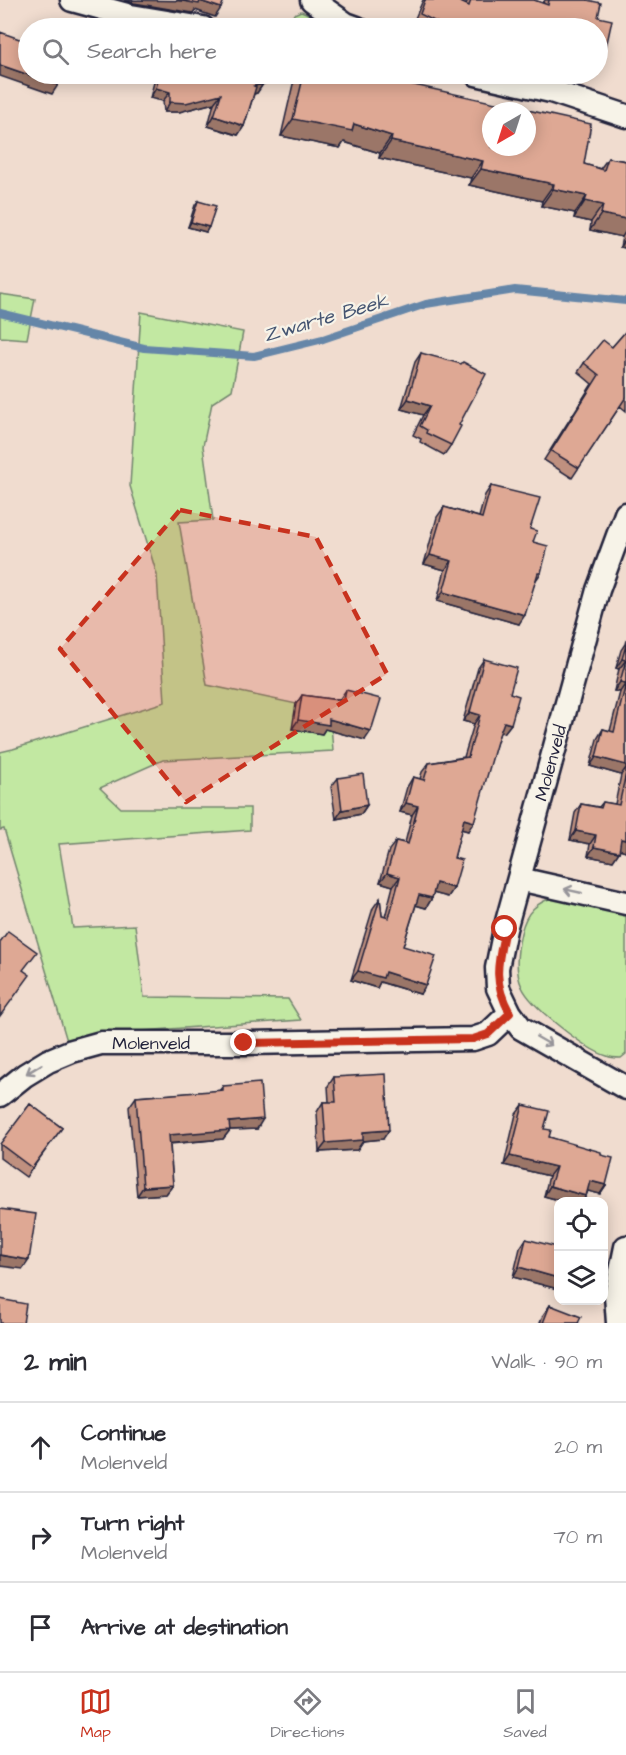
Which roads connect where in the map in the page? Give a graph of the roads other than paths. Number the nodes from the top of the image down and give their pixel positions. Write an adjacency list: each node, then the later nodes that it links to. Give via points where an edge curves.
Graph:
1 (72, 0): 3 (street)
2 (312, 0): 4 (street)
3 (144, 18)
4 (338, 18)
5 (520, 84): 6 (street)
6 (626, 116)
7 (626, 514): 8 (street, Molenveld, via 598,590)
8 (519, 879): 9 (street, one-way to 8); 10 (street, Molenveld, via 497,968 498,988)
9 (626, 903)
10 (510, 1013): 11 (street, Molenveld, one-way to 11, via 521,1028); 12 (street, Molenveld, one-way to 12, via 488,1034 473,1039 101,1043 48,1061)
11 (626, 1088)
12 (0, 1095)
13 (626, 1247): 14 (street, via 616,1295)
14 (618, 1323)

